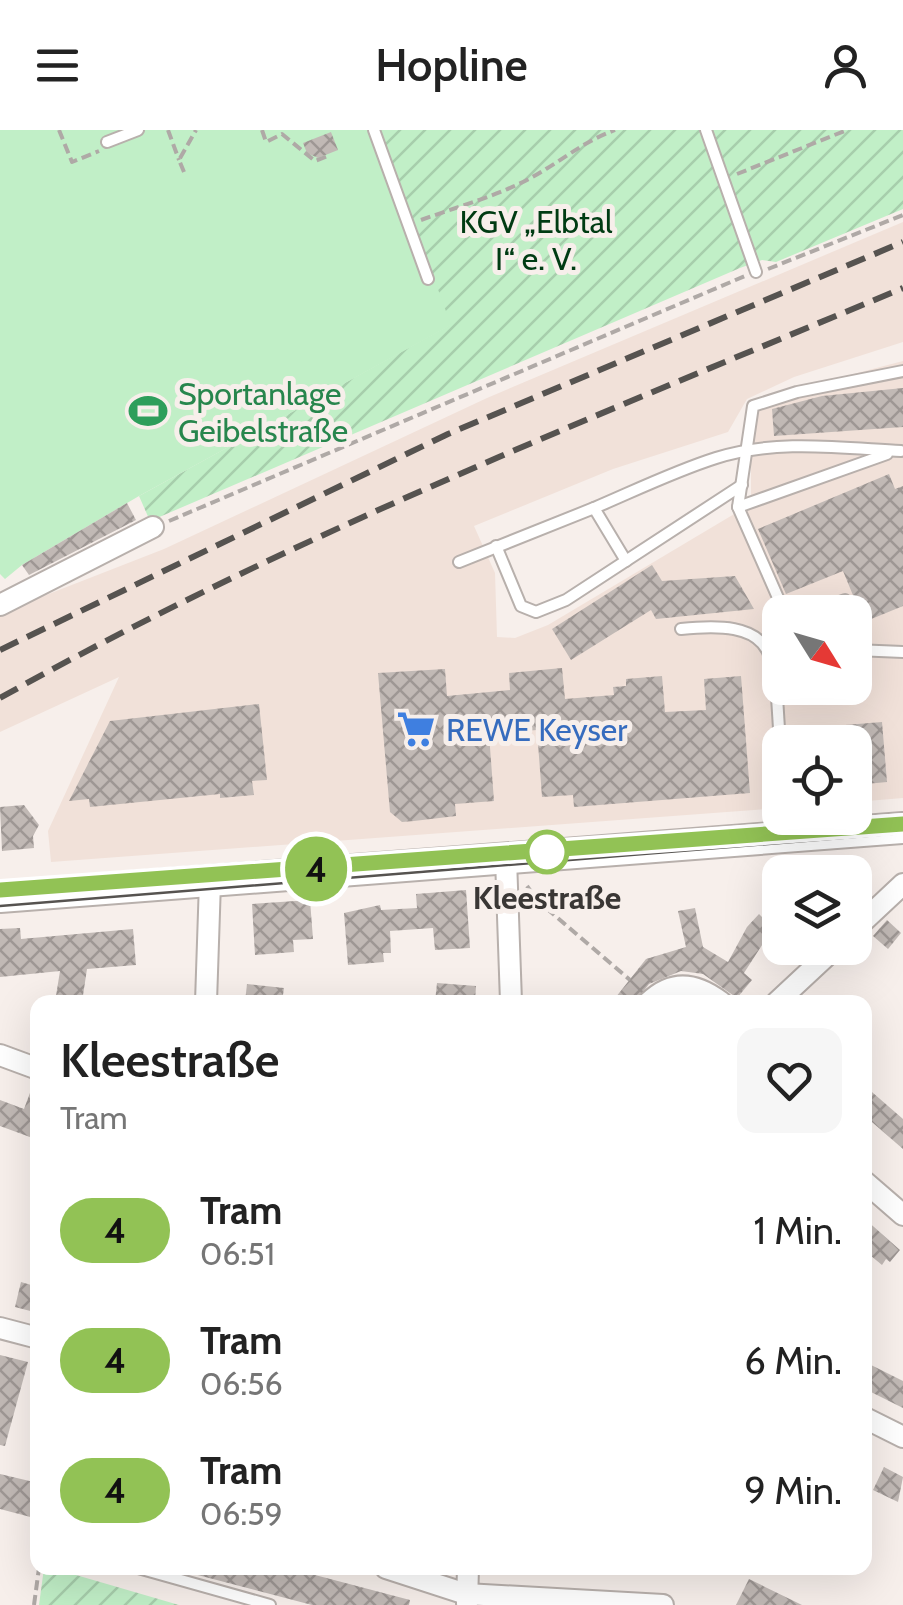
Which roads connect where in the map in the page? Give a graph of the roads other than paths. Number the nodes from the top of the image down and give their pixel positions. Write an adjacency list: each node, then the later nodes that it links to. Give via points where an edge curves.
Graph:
1 (138, 130): 4 (lane)
2 (374, 130): 6 (lane)
3 (706, 130): 5 (lane)
4 (106, 142)
5 (756, 272)
6 (428, 278)
7 (903, 371): 9 (lane, via 753,406)
8 (902, 451): 9 (lane, via 814,446); 12 (lane)
9 (746, 452): 10 (lane); 11 (lane)
10 (742, 485): 12 (lane); 16 (lane)
11 (594, 508): 14 (lane); 16 (lane)
12 (738, 508): 17 (lane)
13 (153, 527): 18 (street)
14 (496, 546): 15 (lane); 16 (lane, via 521,606 536,612)
15 (459, 562)
16 (626, 562)
17 (777, 595)
18 (0, 605)
19 (681, 629): 22 (lane, via 725,624 756,638 777,674)
20 (872, 651): 21 (lane)
21 (903, 652)
22 (779, 725)
23 (872, 828): 24 (main road)
24 (903, 828)
25 (762, 830): 26 (main road)
26 (506, 859): 27 (main road); 33 (street)
27 (210, 882): 29 (main road); 32 (street)
28 (903, 884): 30 (street)
29 (0, 897)
30 (872, 913)
31 (817, 965): 36 (street)
32 (206, 995)
33 (511, 995)
34 (658, 995): 35 (street, via 686,984)
35 (711, 995)
36 (785, 995)
37 (0, 1055): 38 (street)
38 (30, 1067)
39 (872, 1188): 40 (street)
40 (903, 1215)
41 (0, 1328): 42 (street)
42 (30, 1336)
43 (872, 1422): 44 (street)
44 (903, 1437)
45 (163, 1575): 49 (lane)
46 (404, 1575): 48 (street)
47 (468, 1575): 48 (street)
48 (466, 1600): 50 (street)
49 (270, 1605)
50 (663, 1605)

